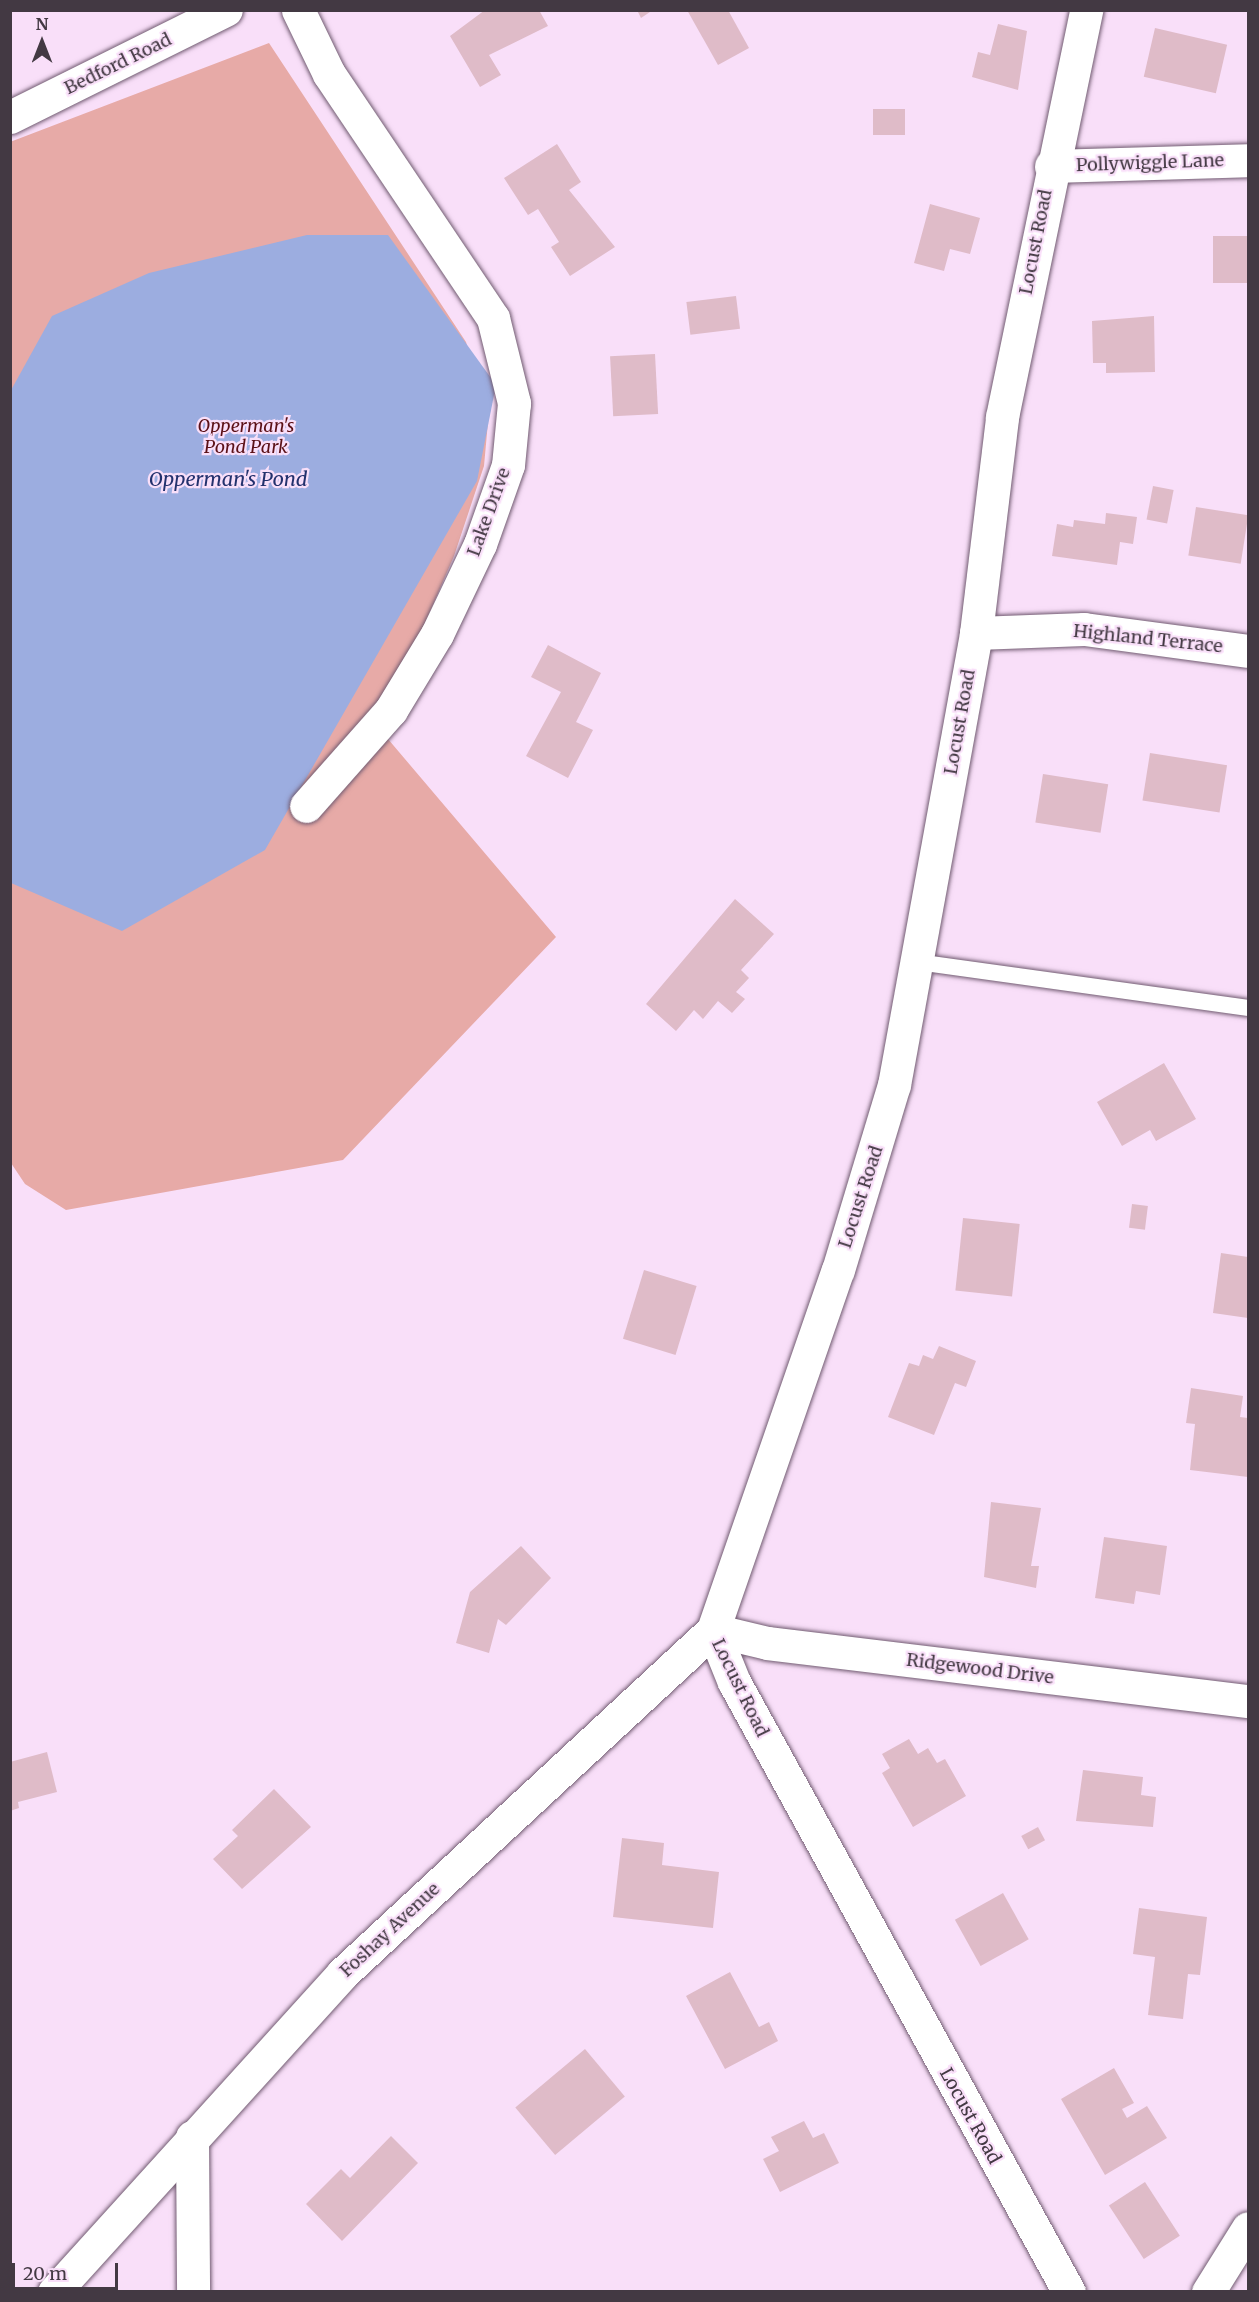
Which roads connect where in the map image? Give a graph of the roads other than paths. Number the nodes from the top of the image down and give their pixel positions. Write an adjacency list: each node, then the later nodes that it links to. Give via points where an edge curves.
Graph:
1 (226, 10): 4 (street, Bedford Road)
2 (298, 10): 9 (street, Lake Drive, via 328,74 493,318 514,403 507,465 480,544 437,634 391,710)
3 (1086, 10): 6 (street, Locust Road)
4 (10, 117)
5 (1248, 160): 6 (street, Pollywiggle Lane)
6 (1051, 166): 7 (street, Locust Road, via 994,458)
7 (976, 633): 8 (street, Highland Terrace, via 1083,629); 10 (street, Locust Road)
8 (1248, 651)
9 (306, 806)
10 (917, 962): 11 (lane); 12 (street, Locust Road, via 881,1132)
11 (1248, 1008)
12 (712, 1630): 13 (street, Ridgewood Drive, via 766,1643); 14 (street, Foshay Avenue, via 342,1974); 18 (street, Locust Road, via 734,1682)
13 (1248, 1701)
14 (192, 2137): 16 (street, Foshay Avenue); 17 (street)
15 (1248, 2228): 19 (street)
16 (54, 2292)
17 (193, 2292)
18 (1070, 2292)
19 (1208, 2292)

